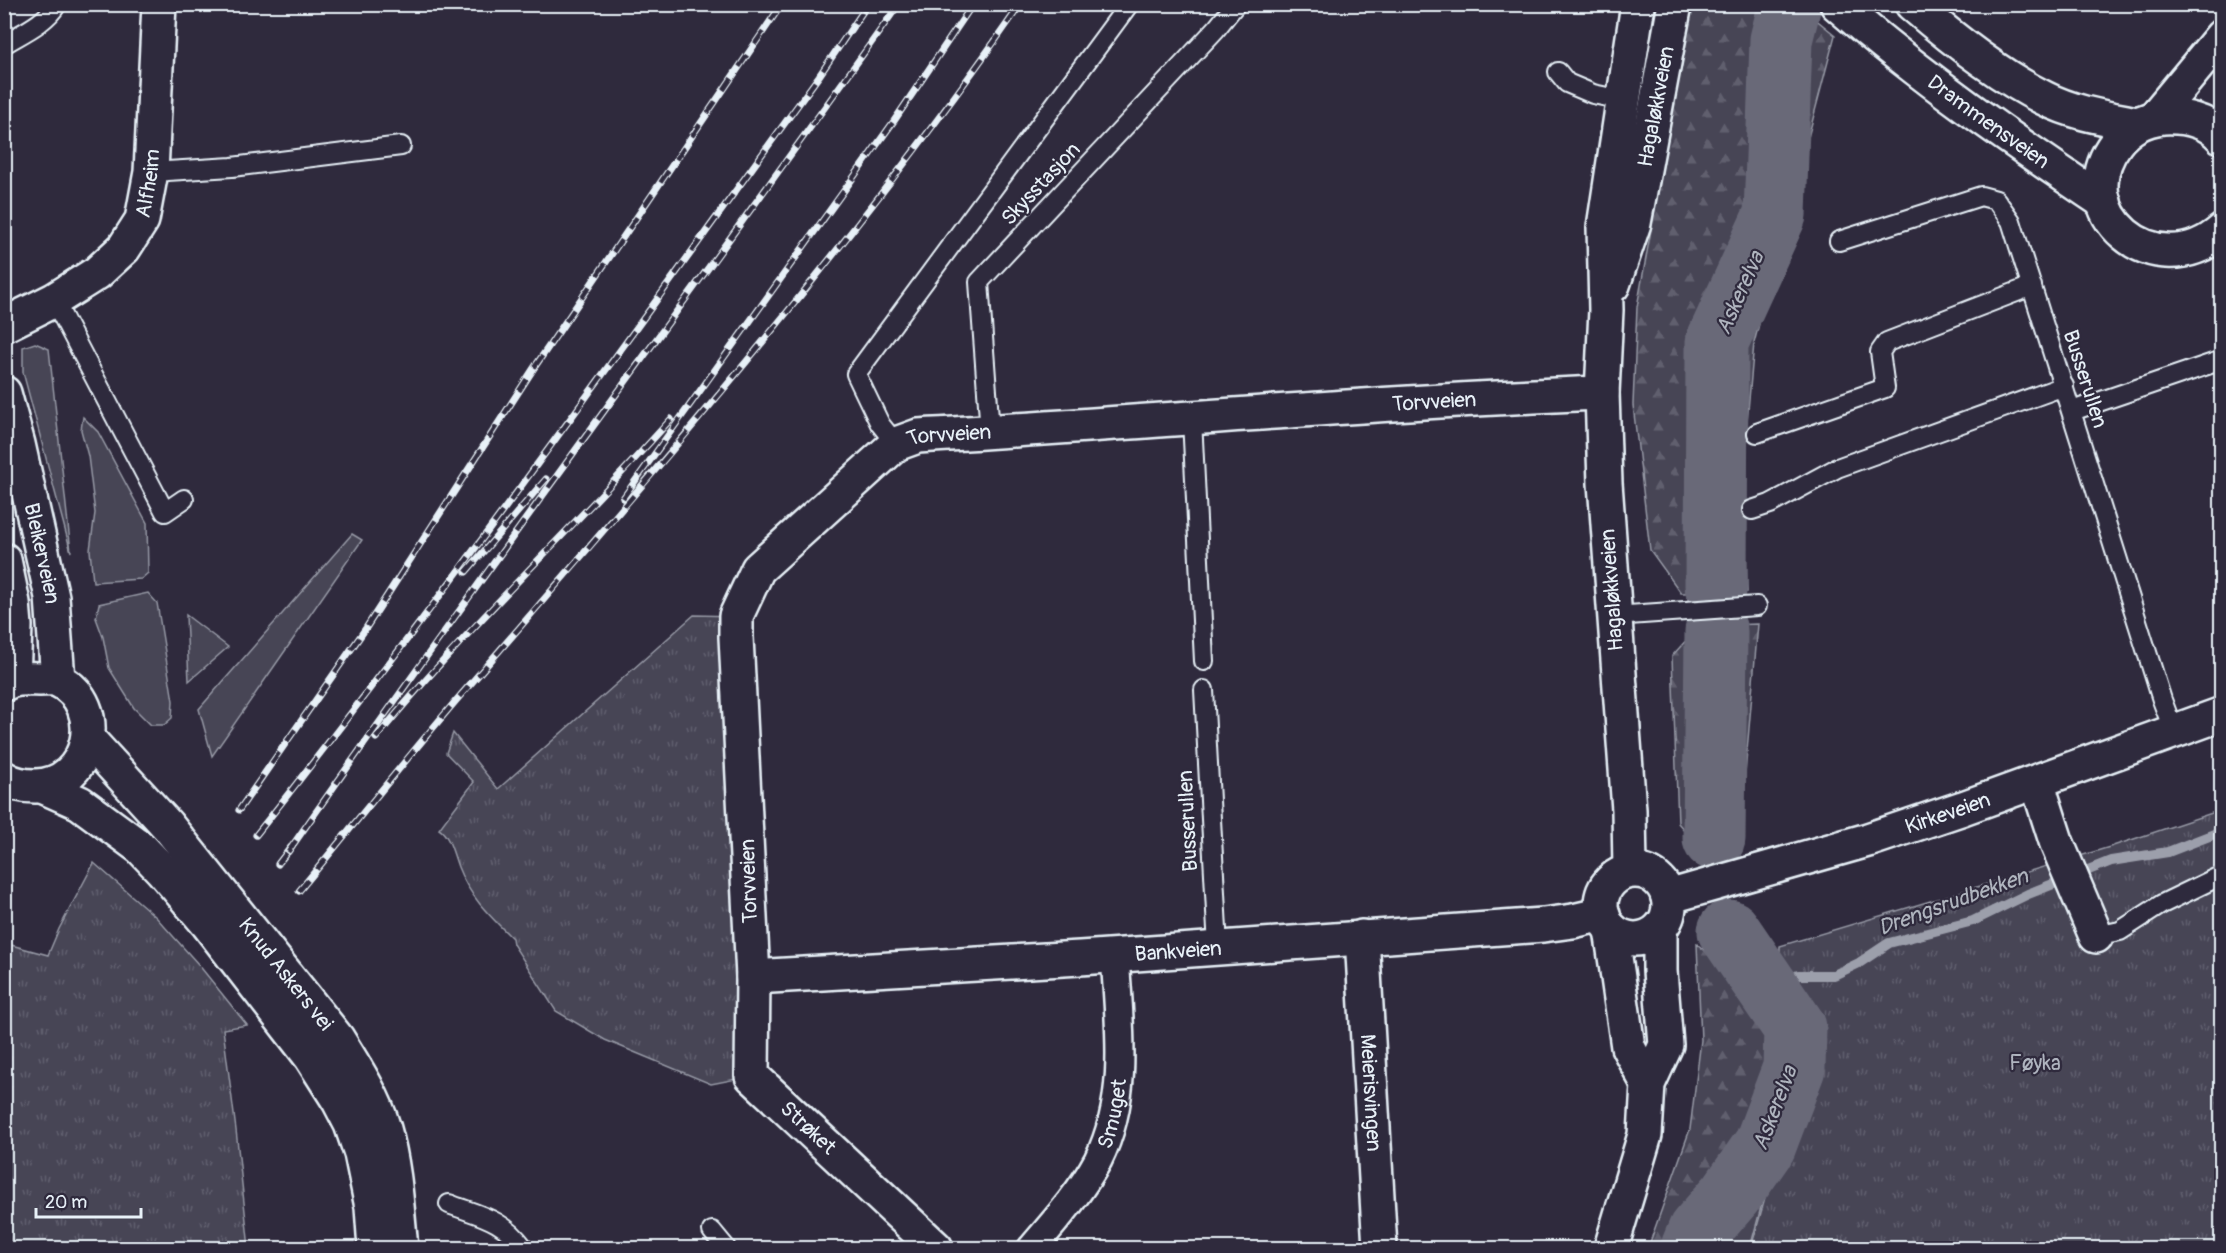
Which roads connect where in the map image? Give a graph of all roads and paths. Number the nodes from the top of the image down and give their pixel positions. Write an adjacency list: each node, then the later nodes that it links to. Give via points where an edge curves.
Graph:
1 (57, 4): 10 (lane, via 38,23)
2 (159, 4): 16 (street, Alfheim)
3 (1129, 4): 32 (lane, via 856,374 880,424)
4 (1236, 4): 30 (lane, Skysstasjon, via 979,282)
5 (1638, 4): 12 (street, Hagaløkkveien)
6 (1675, 4): 22 (street, Hagaløkkveien, via 1634,223)
7 (1838, 4): 17 (street, Drammensveien, via 1874,36)
8 (1919, 10): 13 (street, via 1998,70 2044,98 2080,112)
9 (2222, 36): 13 (street)
10 (4, 45)
11 (1558, 72): 12 (lane, via 1567,83)
12 (1622, 100): 22 (street, Hagaløkkveien, via 1604,227)
13 (2145, 121): 14 (street, via 2174,116 2194,119); 17 (street, via 2122,135 2111,150 2104,167)
14 (2222, 137)
15 (401, 146): 16 (lane, via 232,168)
16 (151, 172): 21 (street, Alfheim, via 142,220 123,249 97,273)
17 (2104, 202): 19 (street, via 2120,231 2135,243 2174,252)
18 (1839, 241): 20 (lane, Busserullen, via 1981,196 1996,200 2012,221)
19 (2213, 244)
20 (2032, 286): 25 (lane, Busserullen); 31 (lane, via 1887,342 1880,352 1885,388)
21 (54, 300): 23 (street, Alfheim); 33 (lane, via 165,512)
22 (1606, 310): 27 (street, Hagaløkkveien)
23 (4, 325)
24 (2222, 360): 28 (lane)
25 (2064, 386): 28 (lane, Busserullen); 34 (lane, via 1837,468)
26 (4, 393): 39 (street, Bleikerveien, via 52,597)
27 (1602, 393): 29 (street, Torvveien); 37 (street, Hagaløkkveien)
28 (2072, 411): 43 (lane, Busserullen)
29 (1192, 419): 30 (street, Torvveien); 38 (lane)
30 (990, 432): 32 (street, Torvveien, via 918,436)
31 (1757, 433)
32 (896, 444): 57 (street, Torvveien, via 758,569 736,615)
33 (184, 499)
34 (1752, 510)
35 (4, 560): 40 (street, Bleikerveien, via 15,626)
36 (1757, 606): 37 (lane)
37 (1614, 616): 48 (street, Hagaløkkveien)
38 (1204, 661)
39 (58, 680): 40 (street); 44 (street, via 78,696 87,714)
40 (9, 681)
41 (1204, 690): 55 (lane, Busserullen)
42 (2222, 714): 43 (street, Kirkeveien)
43 (2174, 732): 46 (street, Kirkeveien)
44 (88, 740): 47 (street, via 75,768 60,780); 62 (street, Knud Askers vei, via 167,825 331,1031 352,1063 384,1129)
45 (4, 778): 47 (street, Knud Askers vei)
46 (2037, 782): 50 (street, Kirkeveien, via 1868,840); 51 (street)
47 (42, 786): 61 (street, Knud Askers vei, via 80,803 155,863 208,924 311,1057 351,1124 372,1207)
48 (1630, 870): 50 (street, via 1656,877); 52 (street, via 1617,875 1602,896 1601,908)
49 (2222, 875): 51 (lane, via 2162,904 2120,931)
50 (1668, 897): 53 (street, via 1668,916)
51 (2090, 921)
52 (1607, 922): 53 (street, via 1621,936 1633,939 1648,937); 54 (street, Bankveien, via 1573,921); 58 (street, via 1628,1047)
53 (1660, 929): 58 (street, via 1666,1045)
54 (1362, 937): 55 (street, Bankveien); 67 (street, Meierisvingen)
55 (1218, 948): 56 (street, Bankveien)
56 (1115, 956): 57 (street, Bankveien); 66 (street, Smuget, via 1122,1050 1113,1119 1098,1160 1066,1208)
57 (753, 977): 65 (street, Strøket, via 752,1076)
58 (1648, 1084): 68 (street, via 1645,1135)
59 (449, 1204): 63 (lane, via 500,1223)
60 (712, 1230): 64 (lane)
61 (375, 1248)
62 (402, 1248)
63 (524, 1248)
64 (726, 1248)
65 (936, 1248)
66 (1032, 1248)
67 (1380, 1248)
68 (1611, 1248)

